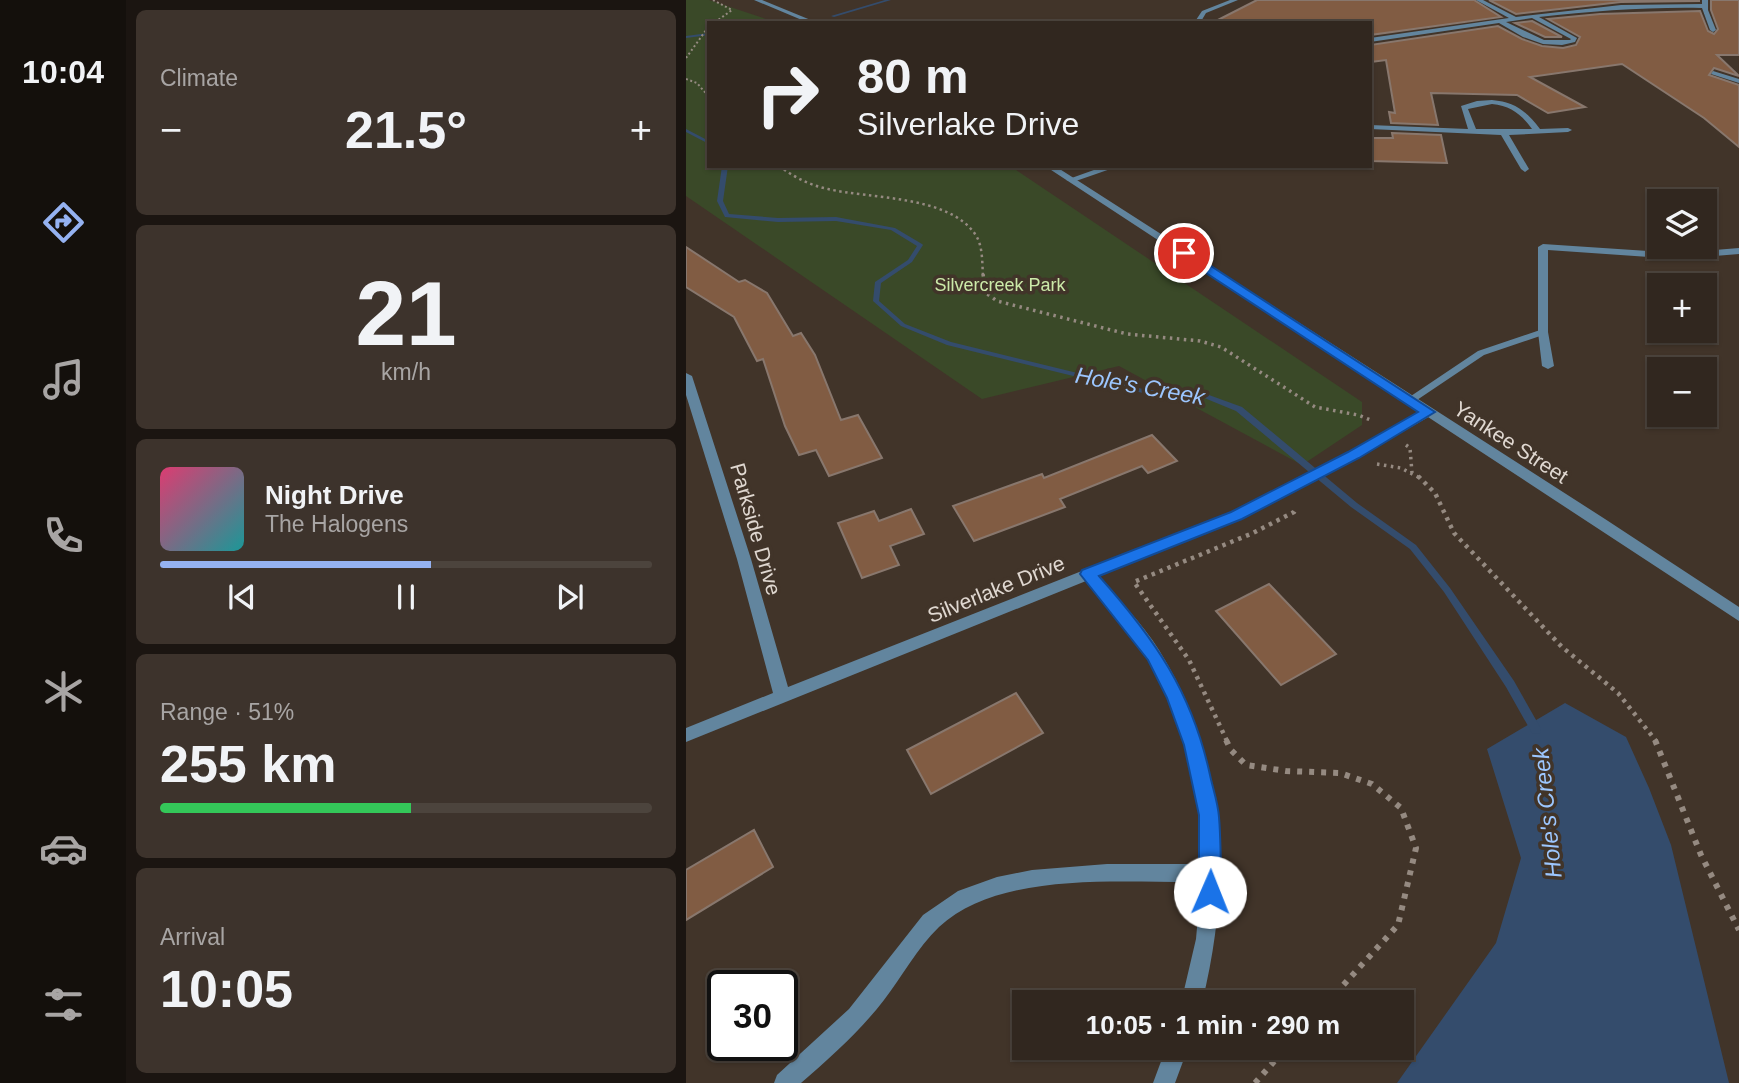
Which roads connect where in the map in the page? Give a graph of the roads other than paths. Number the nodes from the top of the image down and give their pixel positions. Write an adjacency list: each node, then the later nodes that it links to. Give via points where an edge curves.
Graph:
1 (757, 0): 7 (street)
2 (1235, 0): 8 (street, via 1204,12)
3 (1479, 0): 6 (street)
4 (1705, 3): 5 (street, via 1617,6); 10 (street)
5 (1532, 16): 6 (street); 9 (street, via 1573,41 1540,42)
6 (1515, 19): 9 (street)
7 (810, 21)
8 (1198, 21)
9 (1499, 21): 11 (street)
10 (1713, 30)
11 (1372, 40)
12 (1713, 73): 13 (street)
13 (1739, 81)
14 (1372, 127): 16 (street)
15 (1568, 130): 17 (street)
16 (1473, 132): 17 (street, via 1464,108 1497,103 1517,108); 18 (street)
17 (1538, 132): 18 (street)
18 (1504, 133): 21 (street)
19 (1052, 168): 22 (street, Yankee Street)
20 (1109, 168): 22 (street)
21 (1525, 169)
22 (1070, 180): 27 (street, Yankee Street)
23 (1739, 251): 24 (street, via 1678,256 1543,247)
24 (1543, 332): 25 (street); 27 (lane, via 1481,353)
25 (1548, 366)
26 (686, 376): 28 (street, Parkside Drive)
27 (1410, 400): 29 (street, Yankee Street)
28 (692, 407): 32 (street, Parkside Drive)
29 (1428, 412): 30 (street, Silverlake Drive, via 1236,515); 31 (street, Yankee Street)
30 (1088, 574): 32 (street, Silverlake Drive); 34 (street, via 1154,656 1176,697 1194,745 1209,815)
31 (1739, 615)
32 (782, 695): 33 (street, Silverlake Drive)
33 (686, 736)
34 (1212, 873): 35 (street, via 1207,931); 37 (street, via 1051,877 996,886 964,897 937,915 850,1024)
35 (1194, 990)
36 (1173, 1060): 38 (street)
37 (785, 1083)
38 (1164, 1083)

